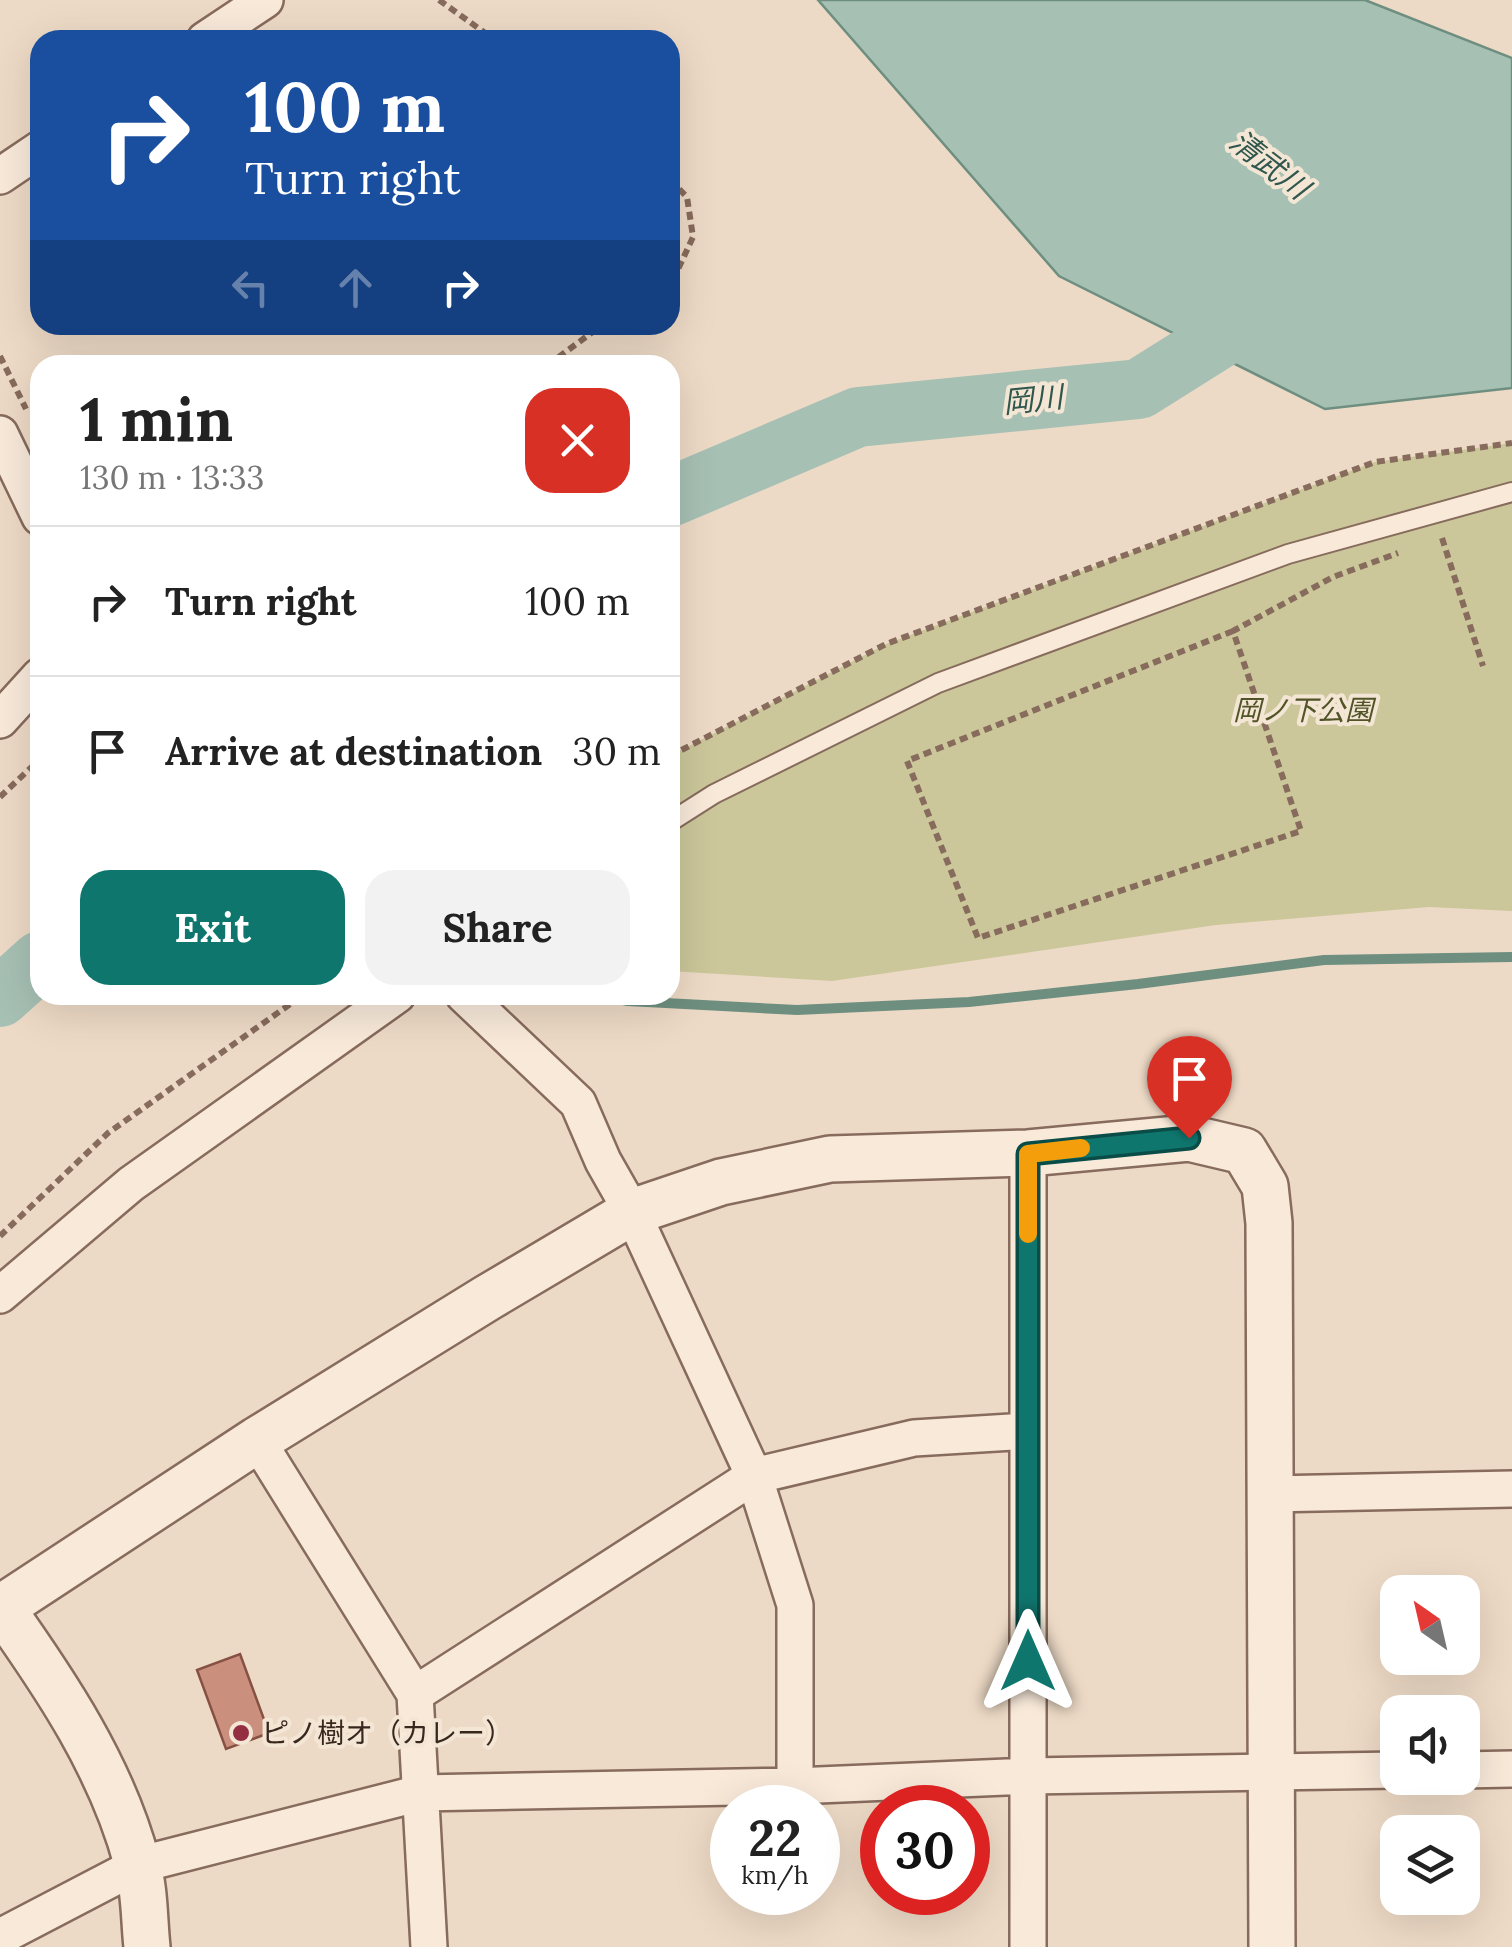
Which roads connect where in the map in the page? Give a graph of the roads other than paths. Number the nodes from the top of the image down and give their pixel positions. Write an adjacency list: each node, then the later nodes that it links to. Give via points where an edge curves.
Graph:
1 (266, 0): 2 (street)
2 (220, 30)
3 (30, 156): 4 (street)
4 (0, 176)
5 (16, 428): 6 (street)
6 (30, 480)
7 (1512, 492): 10 (lane, via 1288,554 938,684)
8 (30, 687): 9 (street)
9 (0, 720)
10 (680, 816)
11 (382, 1005): 15 (street, via 131,1184)
12 (475, 1005): 14 (street, via 578,1103)
13 (1028, 1154): 14 (street, via 830,1160 720,1182); 16 (street); 20 (street, via 1189,1138 1244,1151 1265,1186 1268,1223)
14 (632, 1212): 17 (street); 18 (street)
15 (0, 1295)
16 (1028, 1431): 18 (street, via 914,1438); 27 (street)
17 (258, 1440): 21 (street); 22 (street)
18 (754, 1476): 22 (street); 28 (street, via 795,1605)
19 (1512, 1489): 20 (street)
20 (1270, 1494): 26 (street)
21 (1, 1607): 32 (street, via 106,1775)
22 (414, 1694): 31 (street)
23 (1380, 1770): 26 (street)
24 (1480, 1770): 25 (street)
25 (1512, 1770)
26 (1272, 1771): 27 (street); 37 (street)
27 (1028, 1776): 29 (street); 36 (street)
28 (796, 1785)
29 (819, 1785)
30 (710, 1788): 31 (street)
31 (420, 1793): 32 (street); 35 (street)
32 (138, 1865): 33 (street); 34 (street)
33 (0, 1937)
34 (147, 1947)
35 (429, 1947)
36 (1028, 1947)
37 (1272, 1947)

